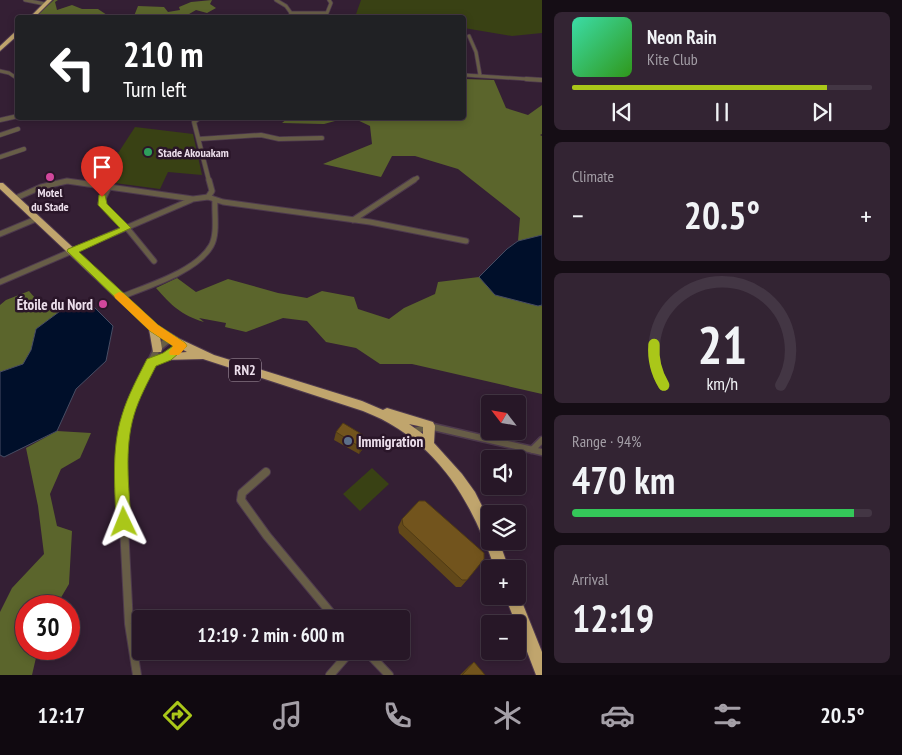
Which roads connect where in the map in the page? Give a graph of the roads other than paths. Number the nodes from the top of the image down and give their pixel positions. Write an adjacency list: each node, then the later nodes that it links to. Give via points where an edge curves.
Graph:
1 (25, 0): 4 (street)
2 (276, 0): 5 (street)
3 (329, 0): 8 (street, via 330,8)
4 (47, 2): 6 (highway)
5 (291, 13): 7 (street)
6 (34, 15)
7 (313, 15)
8 (325, 15)
9 (15, 35): 11 (highway)
10 (470, 36): 14 (street)
11 (0, 49)
12 (0, 70): 15 (street)
13 (466, 74): 14 (street)
14 (480, 76): 16 (street)
15 (15, 77)
16 (542, 80)
17 (15, 117): 18 (street)
18 (0, 120)
19 (193, 120): 22 (street)
20 (18, 129): 21 (street)
21 (0, 135)
22 (199, 138): 23 (street, via 261,135 278,139); 29 (street, via 212,191)
23 (322, 138)
24 (24, 149): 25 (street)
25 (0, 157)
26 (417, 178): 34 (street)
27 (0, 184): 30 (highway, RN2)
28 (109, 187): 30 (street, via 67,181 41,187); 31 (street); 35 (street, via 101,203)
29 (208, 197): 31 (street); 32 (street)
30 (16, 198): 33 (highway, RN2)
31 (193, 199): 35 (street)
32 (216, 200): 34 (street); 41 (street, via 213,238 206,252 190,265)
33 (36, 219): 36 (street); 38 (highway, RN2)
34 (353, 220): 37 (street)
35 (127, 228): 38 (street); 39 (street)
36 (0, 234)
37 (466, 241)
38 (72, 251): 40 (street); 41 (highway, RN2)
39 (154, 260)
40 (0, 282)
41 (122, 297): 42 (highway, RN2)
42 (154, 328): 43 (highway, RN2); 45 (highway)
43 (169, 339): 44 (highway, RN2); 45 (street)
44 (181, 346): 46 (highway, RN2); 47 (street)
45 (157, 349): 48 (street)
46 (205, 356): 47 (highway); 49 (highway, RN2)
47 (167, 357): 48 (street)
48 (152, 362): 63 (street, via 128,416 121,468 129,624)
49 (370, 409): 50 (highway); 51 (highway, RN2)
50 (427, 425): 51 (street); 53 (highway); 54 (street)
51 (407, 429): 53 (highway, RN2)
52 (542, 440): 54 (street)
53 (428, 445): 57 (highway, RN2, via 458,476)
54 (532, 450): 55 (street)
55 (542, 452)
56 (266, 472): 59 (street, via 242,493 240,500)
57 (481, 515)
58 (516, 605): 62 (highway)
59 (329, 610)
60 (343, 660): 64 (street)
61 (375, 660): 65 (street)
62 (542, 670)
63 (137, 675)
64 (330, 675)
65 (389, 675)

